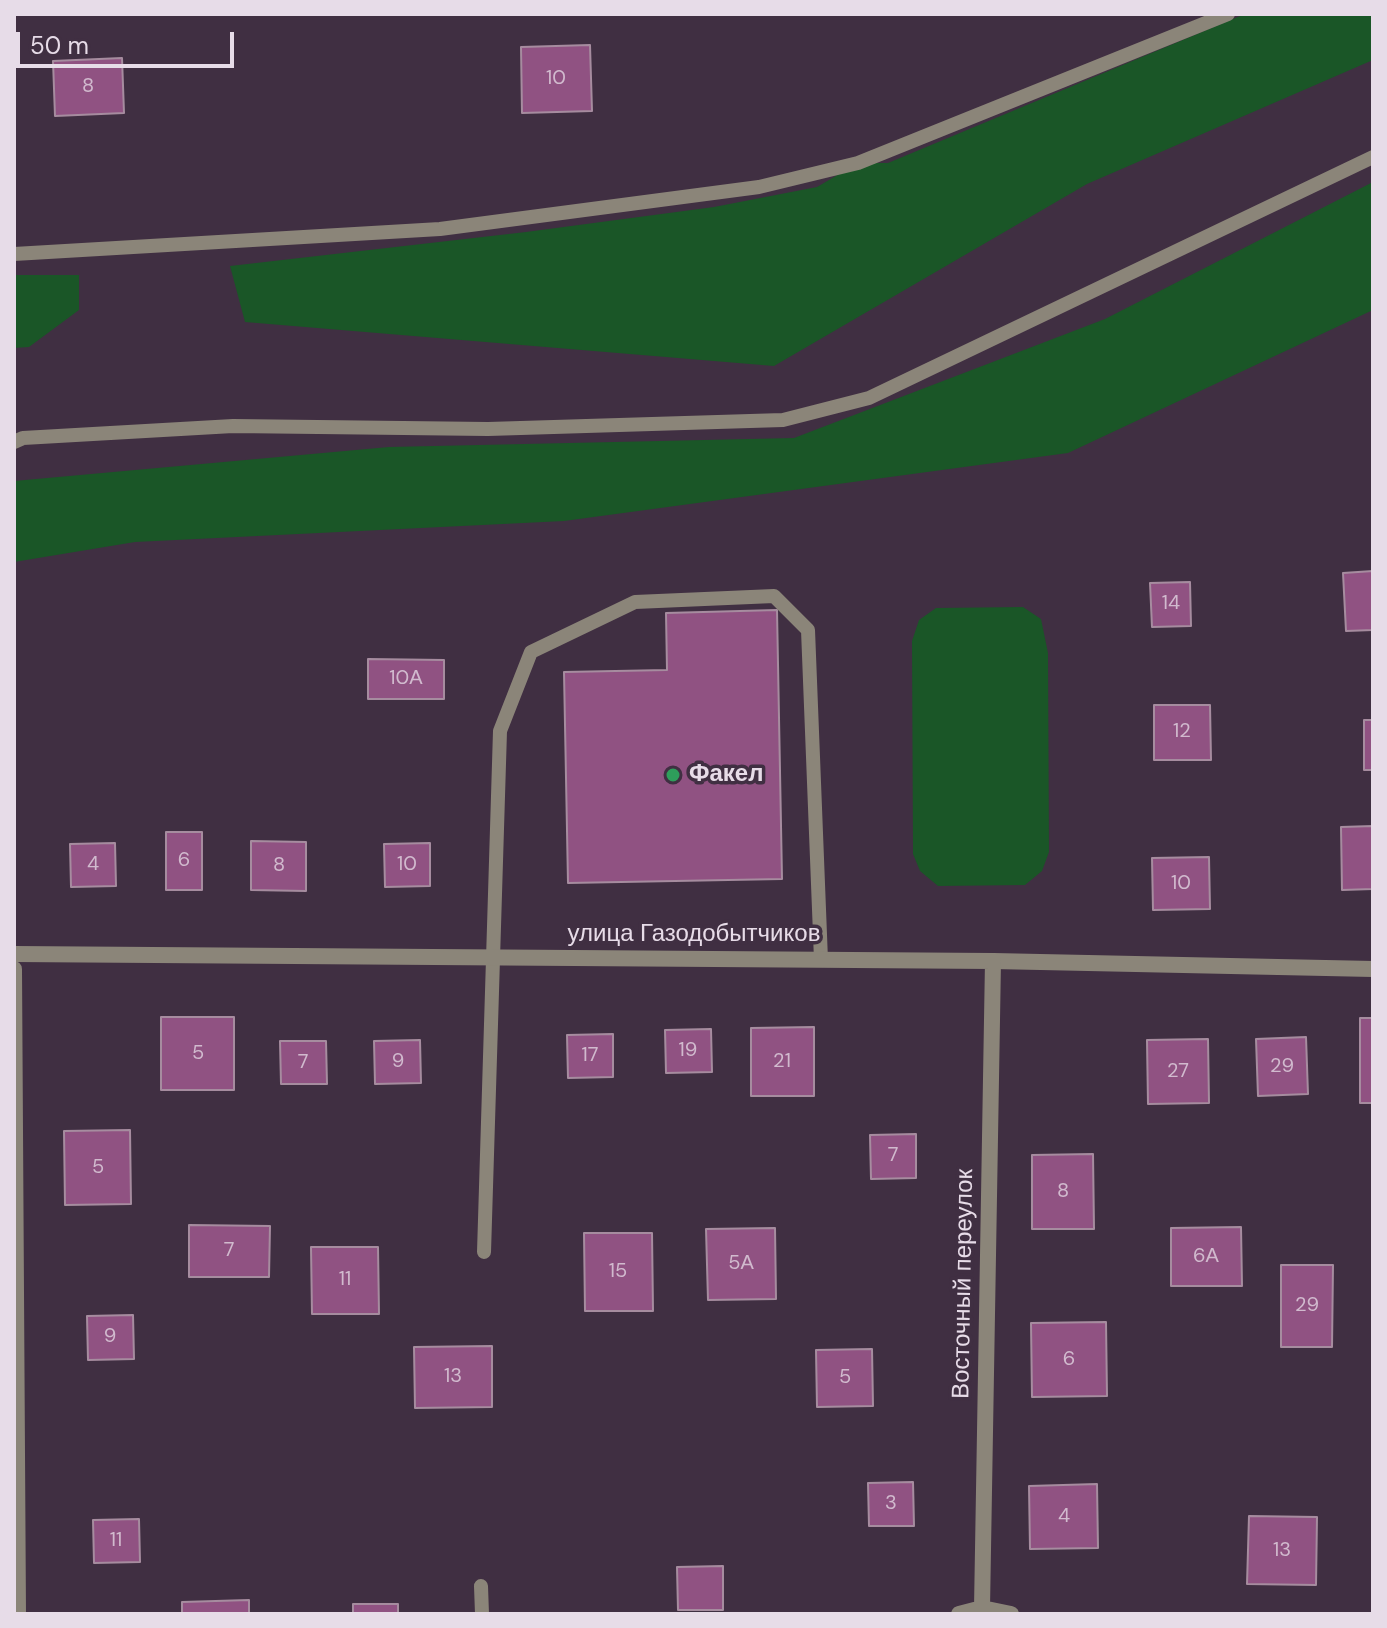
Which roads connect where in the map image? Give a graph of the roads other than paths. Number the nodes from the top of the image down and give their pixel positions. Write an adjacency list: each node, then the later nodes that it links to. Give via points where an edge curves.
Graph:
1 (1228, 14): 3 (lane, via 858,163 759,187 440,229)
2 (1373, 157): 4 (lane, via 869,398 783,420 488,429 233,426)
3 (14, 254)
4 (14, 442)
5 (14, 954): 6 (street, улица Газодобытчиков)
6 (493, 958): 7 (street, улица Газодобытчиков); 7 (lane, via 500,731 531,652 635,602 774,596 808,630); 11 (lane)
7 (821, 960): 8 (street, улица Газодобытчиков)
8 (993, 961): 10 (street, улица Газодобытчиков); 13 (street, Восточный переулок)
9 (14, 969): 14 (street)
10 (1373, 969)
11 (484, 1252)
12 (481, 1586): 15 (lane)
13 (982, 1608): 16 (street); 17 (street)
14 (18, 1614)
15 (482, 1614)
16 (959, 1614)
17 (1011, 1614)

